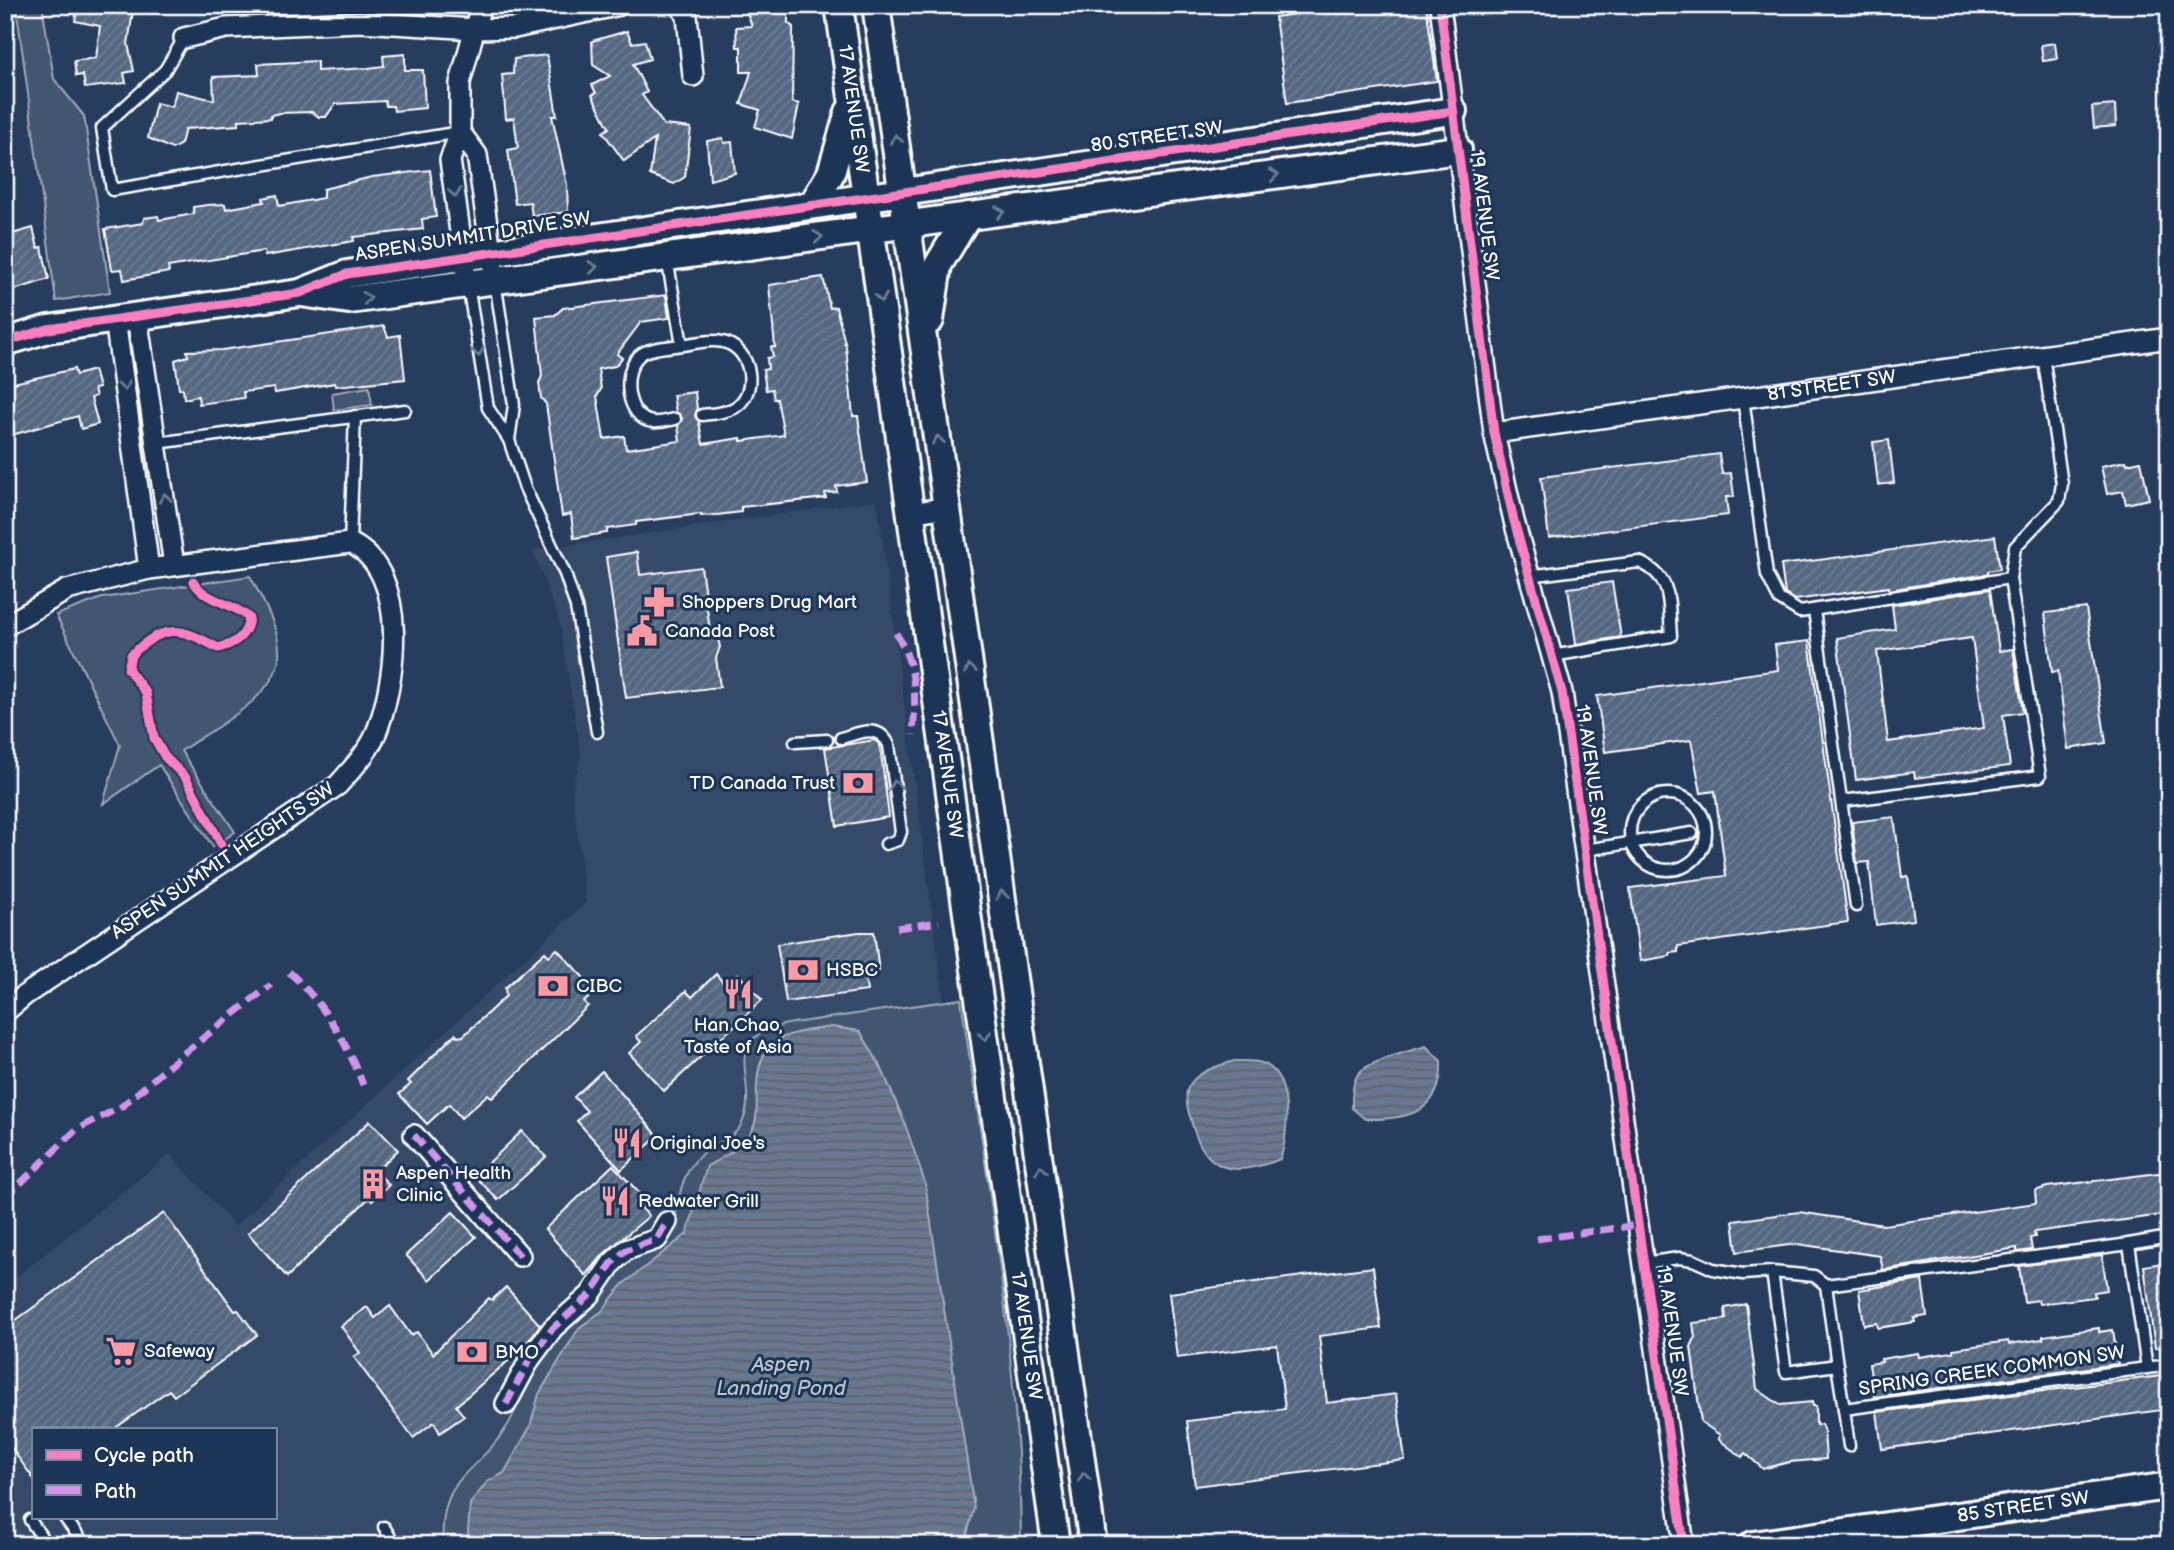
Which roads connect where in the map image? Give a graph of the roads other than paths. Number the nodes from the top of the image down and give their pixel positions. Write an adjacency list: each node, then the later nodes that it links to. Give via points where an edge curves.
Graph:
1 (481, 5): 7 (street)
2 (620, 5): 7 (street, via 533,25)
3 (679, 5): 9 (street, via 687,16)
4 (839, 5): 10 (main road, 17 AVENUE SW)
5 (876, 5): 16 (main road, 17 AVENUE SW, one-way to 5)
6 (1440, 5): 11 (street, 19 AVENUE SW)
7 (475, 29): 8 (street, via 360,22 226,28); 12 (street, via 460,83)
8 (184, 38): 12 (lane, via 165,70 102,128 112,190)
9 (693, 76)
10 (852, 100): 17 (main road, 17 AVENUE SW); 18 (main road, via 841,149)
11 (1453, 111): 13 (main road, 80 STREET SW); 14 (street, 19 AVENUE SW)
12 (460, 132): 22 (street, via 477,155); 23 (street, one-way to 23, via 450,160)
13 (1236, 143): 15 (main road); 16 (main road, 80 STREET SW)
14 (1458, 150): 15 (main road, one-way to 14); 39 (street, 19 AVENUE SW)
15 (1242, 179): 19 (main road, one-way to 15)
16 (903, 191): 17 (main road, 80 STREET SW); 20 (main road, 17 AVENUE SW)
17 (867, 196): 18 (main road, ASPEN SUMMIT DRIVE SW); 21 (main road, 17 AVENUE SW)
18 (813, 204): 22 (main road, ASPEN SUMMIT DRIVE SW)
19 (968, 216): 20 (main road); 32 (main road, via 938,265)
20 (908, 225): 21 (main road, ASPEN SUMMIT DRIVE SW); 32 (main road, 17 AVENUE SW)
21 (873, 230): 24 (main road, ASPEN SUMMIT DRIVE SW, one-way to 21); 44 (main road, 17 AVENUE SW, one-way to 44)
22 (491, 252): 23 (main road, ASPEN SUMMIT DRIVE SW); 25 (street)
23 (463, 256): 26 (street); 27 (main road, ASPEN SUMMIT DRIVE SW, via 347,274)
24 (667, 257): 25 (main road, ASPEN SUMMIT DRIVE SW, one-way to 24); 31 (lane)
25 (495, 281): 26 (main road, ASPEN SUMMIT DRIVE SW); 40 (lane, via 514,405)
26 (468, 285): 27 (main road, ASPEN SUMMIT DRIVE SW, one-way to 26, via 349,300); 40 (lane, one-way to 40, via 488,408)
27 (300, 293): 28 (main road, ASPEN SUMMIT DRIVE SW)
28 (126, 317): 30 (main road, ASPEN SUMMIT DRIVE SW); 41 (street); 42 (street, one-way to 42)
29 (2169, 338): 33 (street, 81 STREET SW)
30 (5, 342)
31 (682, 345): 36 (lane, via 729,344 742,354 750,374 747,394 735,408); 38 (lane, via 642,352 632,363 628,378 631,403 641,417 653,422)
32 (926, 346): 43 (main road, 17 AVENUE SW, one-way to 32)
33 (2043, 355): 34 (street, 81 STREET SW); 49 (lane, via 2062,484 2059,501 2015,547)
34 (1743, 398): 39 (street, 81 STREET SW); 50 (lane, via 1768,575 1779,599 1800,612)
35 (405, 410): 37 (lane)
36 (702, 415)
37 (355, 416): 41 (lane); 45 (lane)
38 (675, 419)
39 (1494, 433): 48 (street, 19 AVENUE SW)
40 (509, 440): 53 (lane, via 576,607)
41 (157, 443): 42 (street); 46 (street, one-way to 41)
42 (132, 446): 47 (street)
43 (947, 508): 44 (street); 63 (main road, 17 AVENUE SW, one-way to 43)
44 (911, 513): 64 (main road, 17 AVENUE SW)
45 (350, 543): 46 (street); 65 (street, ASPEN SUMMIT HEIGHTS SW, via 365,550 386,589 396,647 389,699 372,742 338,785)
46 (174, 565): 47 (street)
47 (149, 569): 51 (street, via 67,590)
48 (1529, 576): 52 (street, 19 AVENUE SW); 52 (lane, via 1639,562 1652,567 1666,582 1671,636)
49 (2010, 578): 50 (lane); 57 (lane, via 2040,776)
50 (1814, 610): 57 (lane)
51 (5, 626)
52 (1552, 656): 61 (street, 19 AVENUE SW, via 1562,692)
53 (597, 732)
54 (841, 738): 60 (lane, one-way to 54, via 898,840 901,832 889,745 878,732)
55 (827, 740): 56 (lane)
56 (795, 742)
57 (1842, 801): 62 (lane)
58 (1692, 833): 59 (lane)
59 (1631, 842): 59 (lane, via 1645,863 1670,870 1693,861 1701,851 1705,826 1694,805 1684,798 1660,795 1648,800 1633,818); 61 (lane)
60 (886, 844)
61 (1585, 850): 73 (street, 19 AVENUE SW)
62 (1856, 906)
63 (1012, 962): 64 (main road); 69 (main road, 17 AVENUE SW, one-way to 63)
64 (975, 968): 70 (main road, 17 AVENUE SW, one-way to 70)
65 (5, 1012)
66 (414, 1135): 72 (street)
67 (667, 1222): 79 (street, via 657,1239 626,1250 612,1263 590,1295 553,1328)
68 (2169, 1237): 71 (lane)
69 (1050, 1238): 70 (main road); 92 (main road, 17 AVENUE SW, one-way to 69)
70 (1014, 1243): 83 (main road, 17 AVENUE SW)
71 (2129, 1244): 75 (lane); 78 (lane, SPRING CREEK COMMON SW)
72 (520, 1256)
73 (1644, 1263): 74 (lane, via 1679,1258 1743,1274); 93 (street, 19 AVENUE SW)
74 (1772, 1272): 75 (lane, via 1814,1276); 77 (lane, SPRING CREEK COMMON SW, via 1786,1372)
75 (1826, 1284): 77 (lane, SPRING CREEK COMMON SW)
76 (2169, 1364): 78 (lane, SPRING CREEK COMMON SW)
77 (1837, 1365): 80 (lane, SPRING CREEK COMMON SW)
78 (2147, 1368): 80 (lane, SPRING CREEK COMMON SW)
79 (506, 1404)
80 (1844, 1409): 81 (lane)
81 (1849, 1446)
82 (2169, 1486): 94 (main road, 85 STREET SW)
83 (1049, 1495): 90 (main road); 91 (main road, 17 AVENUE SW)
84 (65, 1518): 88 (lane)
85 (30, 1520): 87 (lane)
86 (384, 1527): 89 (lane)
87 (47, 1545)
88 (85, 1545)
89 (395, 1545)
90 (1037, 1545)
91 (1056, 1545)
92 (1093, 1545)
93 (1684, 1545)
94 (1753, 1545)

